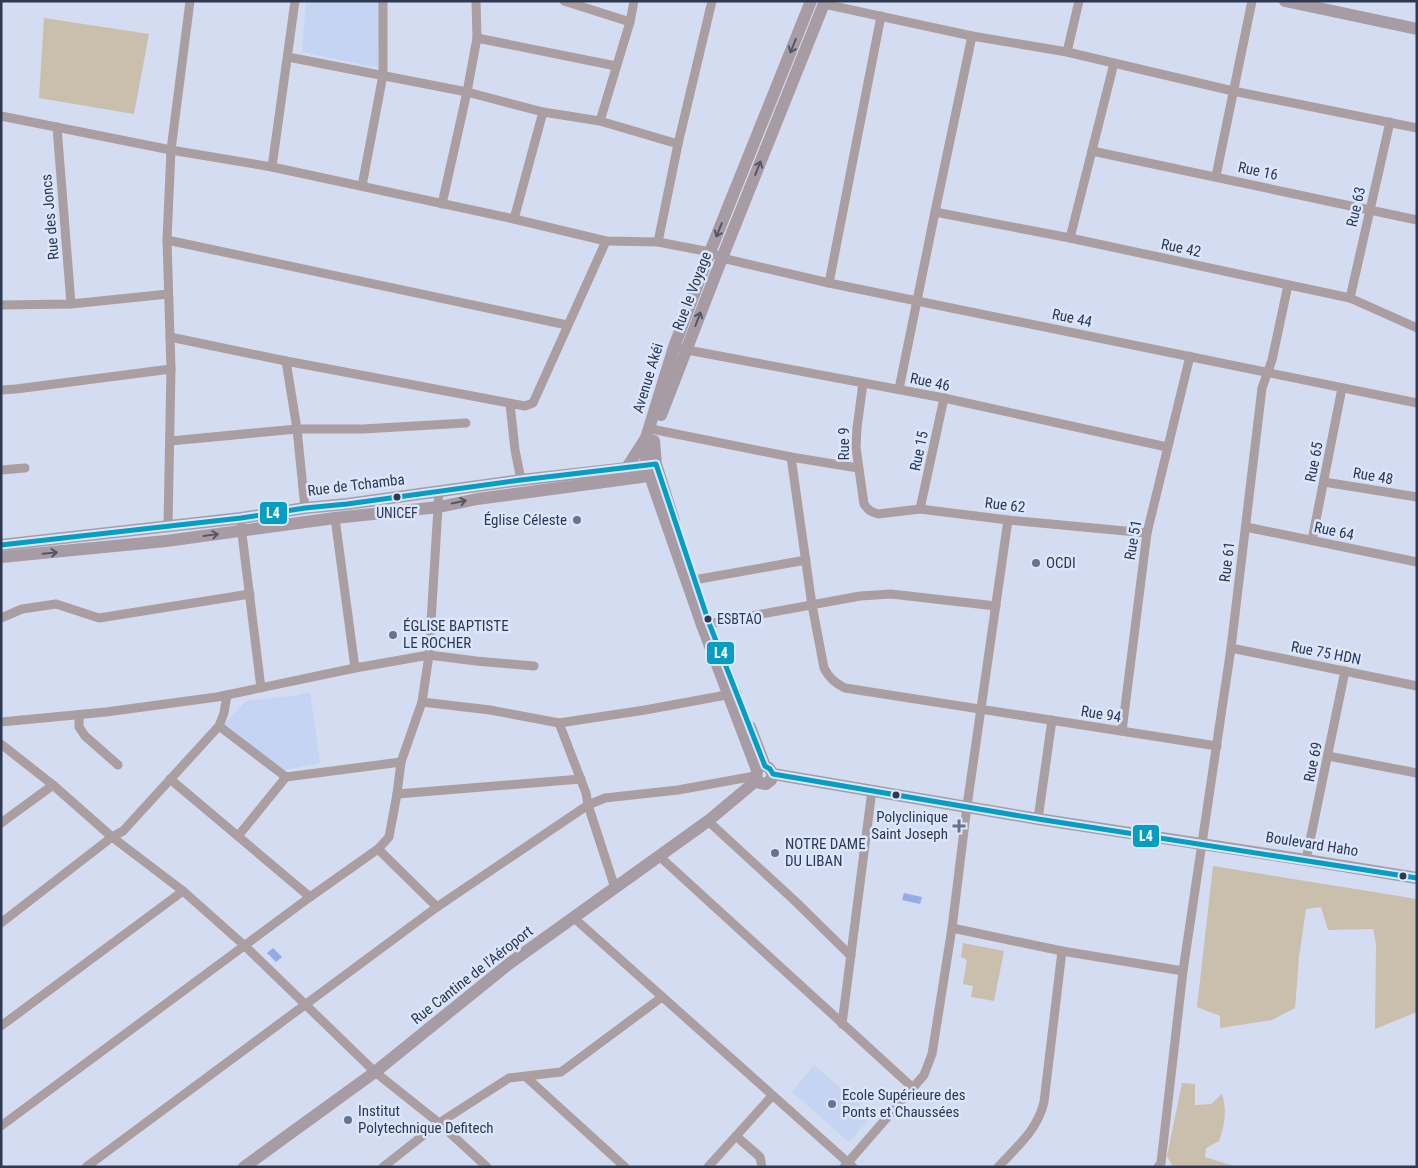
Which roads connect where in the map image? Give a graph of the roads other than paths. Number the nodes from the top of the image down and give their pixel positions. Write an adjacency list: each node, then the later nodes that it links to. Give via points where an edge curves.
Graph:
1 (190, 1): 34 (street)
2 (295, 1): 21 (street)
3 (383, 1): 24 (street)
4 (476, 1): 19 (street)
5 (564, 1): 15 (street)
6 (634, 1): 15 (street)
7 (712, 1): 33 (street)
8 (811, 1): 48 (main road, Avenue Akéi, one-way to 48)
9 (1079, 1): 20 (street)
10 (1252, 1): 25 (street)
11 (1285, 1): 17 (main road)
12 (1316, 1): 16 (main road)
13 (824, 3): 14 (street); 49 (main road, Rue le Voyage, one-way to 13)
14 (881, 16): 18 (street); 50 (street)
15 (630, 22): 23 (street)
16 (1417, 22)
17 (1417, 29)
18 (972, 36): 20 (street); 41 (street)
19 (477, 38): 23 (street); 26 (street)
20 (1067, 52): 22 (street)
21 (288, 57): 24 (street); 36 (street)
22 (1114, 64): 25 (street); 35 (street)
23 (616, 66): 29 (street)
24 (383, 75): 26 (street); 38 (street)
25 (1233, 91): 30 (street); 37 (street)
26 (467, 92): 27 (street); 39 (street)
27 (543, 112): 29 (street); 42 (street)
28 (1, 116): 31 (street, Rue 44)
29 (600, 121): 33 (street)
30 (1390, 122): 32 (street); 40 (street, Rue 63)
31 (57, 127): 34 (street, Rue 44); 55 (street, Rue des Joncs)
32 (1417, 128)
33 (678, 144): 47 (street)
34 (171, 150): 36 (street, Rue 44); 45 (street)
35 (1092, 151): 37 (street, Rue 16); 44 (street)
36 (272, 167): 38 (street, Rue 44)
37 (1216, 176): 40 (street, Rue 16)
38 (362, 186): 39 (street, Rue 44)
39 (442, 204): 42 (street, Rue 44)
40 (1370, 210): 43 (street, Rue 16); 53 (street, Rue 63)
41 (935, 212): 44 (street, Rue 42); 54 (street)
42 (514, 219): 46 (street, Rue 44)
43 (1417, 220)
44 (1070, 238): 51 (street, Rue 42)
45 (167, 240): 52 (street); 57 (street)
46 (606, 241): 47 (street, Rue 44); 57 (street)
47 (658, 242): 48 (street, Rue 44)
48 (710, 252): 49 (street, Rue 44); 60 (main road, Avenue Akéi)
49 (722, 258): 50 (street, Rue 44); 60 (main road, Rue le Voyage, one-way to 49)
50 (829, 283): 54 (street, Rue 44)
51 (1288, 285): 53 (street, Rue 42); 64 (street, Rue 61)
52 (168, 294): 55 (street); 59 (street)
53 (1350, 298): 58 (street, Rue 42)
54 (918, 300): 61 (street, Rue 44); 67 (street)
55 (71, 304): 56 (street)
56 (1, 305)
57 (567, 325): 71 (street, via 533,403 525,406)
58 (1417, 328)
59 (170, 337): 62 (street); 63 (street)
60 (680, 349): 65 (street, Rue 46); 74 (main road, Rue le Voyage)
61 (1190, 356): 64 (street, Rue 44); 76 (street, Rue 51)
62 (286, 361): 71 (street); 73 (street)
63 (171, 369): 68 (street); 75 (street)
64 (1267, 372): 66 (street, Rue 44); 95 (street, Rue 61, via 1262,388)
65 (863, 383): 67 (street, Rue 46); 79 (street, Rue 9, via 857,428)
66 (1342, 388): 70 (street, Rue 44); 84 (street, Rue 65)
67 (899, 389): 69 (street, Rue 46)
68 (1, 390)
69 (944, 398): 76 (street, Rue 46); 90 (street, Rue 15)
70 (1417, 402)
71 (510, 404): 83 (street)
72 (466, 424): 73 (street)
73 (297, 430): 75 (street); 89 (street)
74 (651, 432): 77 (street); 80 (main road); 82 (main road)
75 (170, 441): 93 (street)
76 (1167, 447): 96 (street, Rue 51)
77 (791, 457): 79 (street); 100 (street, Rue 94)
78 (25, 468): 81 (street)
79 (858, 468): 87 (street, Rue 9)
80 (626, 469): 82 (main road, Rue de Tchamba); 83 (main road, Rue de Tchamba)
81 (1, 470)
82 (653, 470): 88 (main road, Rue de Tchamba, one-way to 82); 102 (main road); 107 (main road)
83 (521, 480): 85 (main road, Rue de Tchamba)
84 (1324, 482): 86 (street, Rue 48); 97 (street, Rue 65)
85 (439, 491): 88 (street); 89 (main road, Rue de Tchamba)
86 (1417, 498)
87 (864, 504): 90 (street, Rue 62, via 878,514)
88 (438, 507): 91 (main road, Rue de Tchamba); 109 (street)
89 (305, 508): 94 (main road, Rue de Tchamba)
90 (920, 509): 92 (street, Rue 62)
91 (335, 518): 94 (main road, Rue de Tchamba); 111 (street)
92 (1008, 520): 96 (street, Rue 62); 105 (street)
93 (168, 525): 94 (main road, Rue de Tchamba); 98 (main road, Rue de Tchamba)
94 (241, 525): 99 (main road, Rue de Tchamba, one-way to 94, via 166,541); 103 (street)
95 (1246, 527): 97 (street, Rue 64); 108 (street, Rue 61)
96 (1147, 534): 124 (street, Rue 51)
97 (1312, 540): 101 (street, Rue 64)
98 (1, 545)
99 (1, 557)
100 (806, 560): 102 (street); 104 (street, Rue 94)
101 (1417, 562)
102 (694, 580): 107 (main road)
103 (250, 594): 106 (street, via 99,618 56,604 22,609); 114 (street)
104 (812, 605): 105 (street, via 890,594); 107 (street); 118 (street, Rue 94, via 824,668 837,684 845,688)
105 (996, 606): 118 (street)
106 (1, 618)
107 (706, 624): 116 (main road)
108 (1231, 648): 112 (street, Rue 75 HDN); 126 (street, Rue 61)
109 (429, 655): 110 (street); 111 (street); 117 (street)
110 (534, 666)
111 (356, 668): 114 (street)
112 (1346, 671): 113 (street, Rue 75 HDN); 127 (street, Rue 69)
113 (1417, 686)
114 (261, 688): 115 (street)
115 (227, 694): 119 (street); 123 (street)
116 (732, 694): 122 (street); 130 (main road)
117 (422, 702): 122 (street); 128 (street)
118 (981, 709): 120 (street, Rue 94); 139 (street)
119 (79, 715): 121 (street); 129 (street, via 84,736)
120 (1052, 720): 124 (street, Rue 94); 140 (street)
121 (1, 722)
122 (559, 723): 134 (street)
123 (219, 726): 132 (street); 133 (street)
124 (1122, 731): 126 (street, Rue 94)
125 (1, 744): 135 (street)
126 (1217, 746): 145 (street, Rue 61)
127 (1328, 756): 131 (street); 148 (street, Rue 69)
128 (401, 762): 132 (street); 137 (street)
129 (118, 765)
130 (761, 773): 136 (main road, Boulevard Haho); 138 (street, via 678,790 605,798); 141 (main road, Rue Cantine de l'Aéroport)
131 (1417, 773)
132 (286, 777): 143 (street)
133 (170, 779): 143 (street); 144 (street, via 123,832)
134 (581, 779): 137 (street); 138 (street)
135 (53, 785): 142 (street); 144 (street)
136 (872, 790): 139 (main road, Boulevard Haho); 159 (street)
137 (397, 794): 146 (street, via 389,837)
138 (588, 805): 150 (street); 153 (street)
139 (967, 806): 140 (main road, Boulevard Haho); 156 (street)
140 (1038, 819): 145 (main road, Boulevard Haho)
141 (708, 821): 147 (main road, Rue Cantine de l'Aéroport); 159 (street)
142 (1, 823)
143 (238, 836): 152 (street)
144 (112, 837): 151 (street); 155 (street)
145 (1201, 843): 148 (main road, Boulevard Haho); 160 (street, Rue 61)
146 (378, 849): 152 (street); 153 (street)
147 (659, 856): 150 (main road, Rue Cantine de l'Aéroport); 163 (street)
148 (1306, 860): 149 (main road, Boulevard Haho)
149 (1417, 878)
150 (615, 888): 154 (main road, Rue Cantine de l'Aéroport)
151 (183, 890): 157 (street); 164 (street)
152 (310, 897): 157 (street)
153 (437, 907): 162 (street)
154 (574, 918): 161 (street); 165 (main road, Rue Cantine de l'Aéroport, via 510,963)
155 (1, 923)
156 (952, 928): 158 (street); 167 (street, via 932,1054 924,1075)
157 (245, 946): 162 (street); 170 (street)
158 (1062, 950): 160 (street); 181 (street, via 1041,1116)
159 (851, 956): 163 (street)
160 (1183, 971): 173 (street, Rue 61)
161 (662, 997): 166 (street, via 561,1072); 168 (street)
162 (306, 1004): 165 (street); 174 (street)
163 (842, 1024): 167 (street)
164 (1, 1026)
165 (375, 1072): 169 (street); 175 (main road, Rue Cantine de l'Aéroport)
166 (526, 1076): 169 (street, via 509,1078); 178 (street)
167 (912, 1087): 172 (street)
168 (772, 1096): 171 (street); 172 (street)
169 (439, 1123): 176 (street); 177 (street)
170 (1, 1126)
171 (736, 1136): 179 (street); 180 (street, via 760,1157)
172 (849, 1165)
173 (1161, 1166)
174 (86, 1167)
175 (244, 1167)
176 (383, 1167)
177 (487, 1167)
178 (625, 1167)
179 (708, 1167)
180 (762, 1167)
181 (998, 1167)

